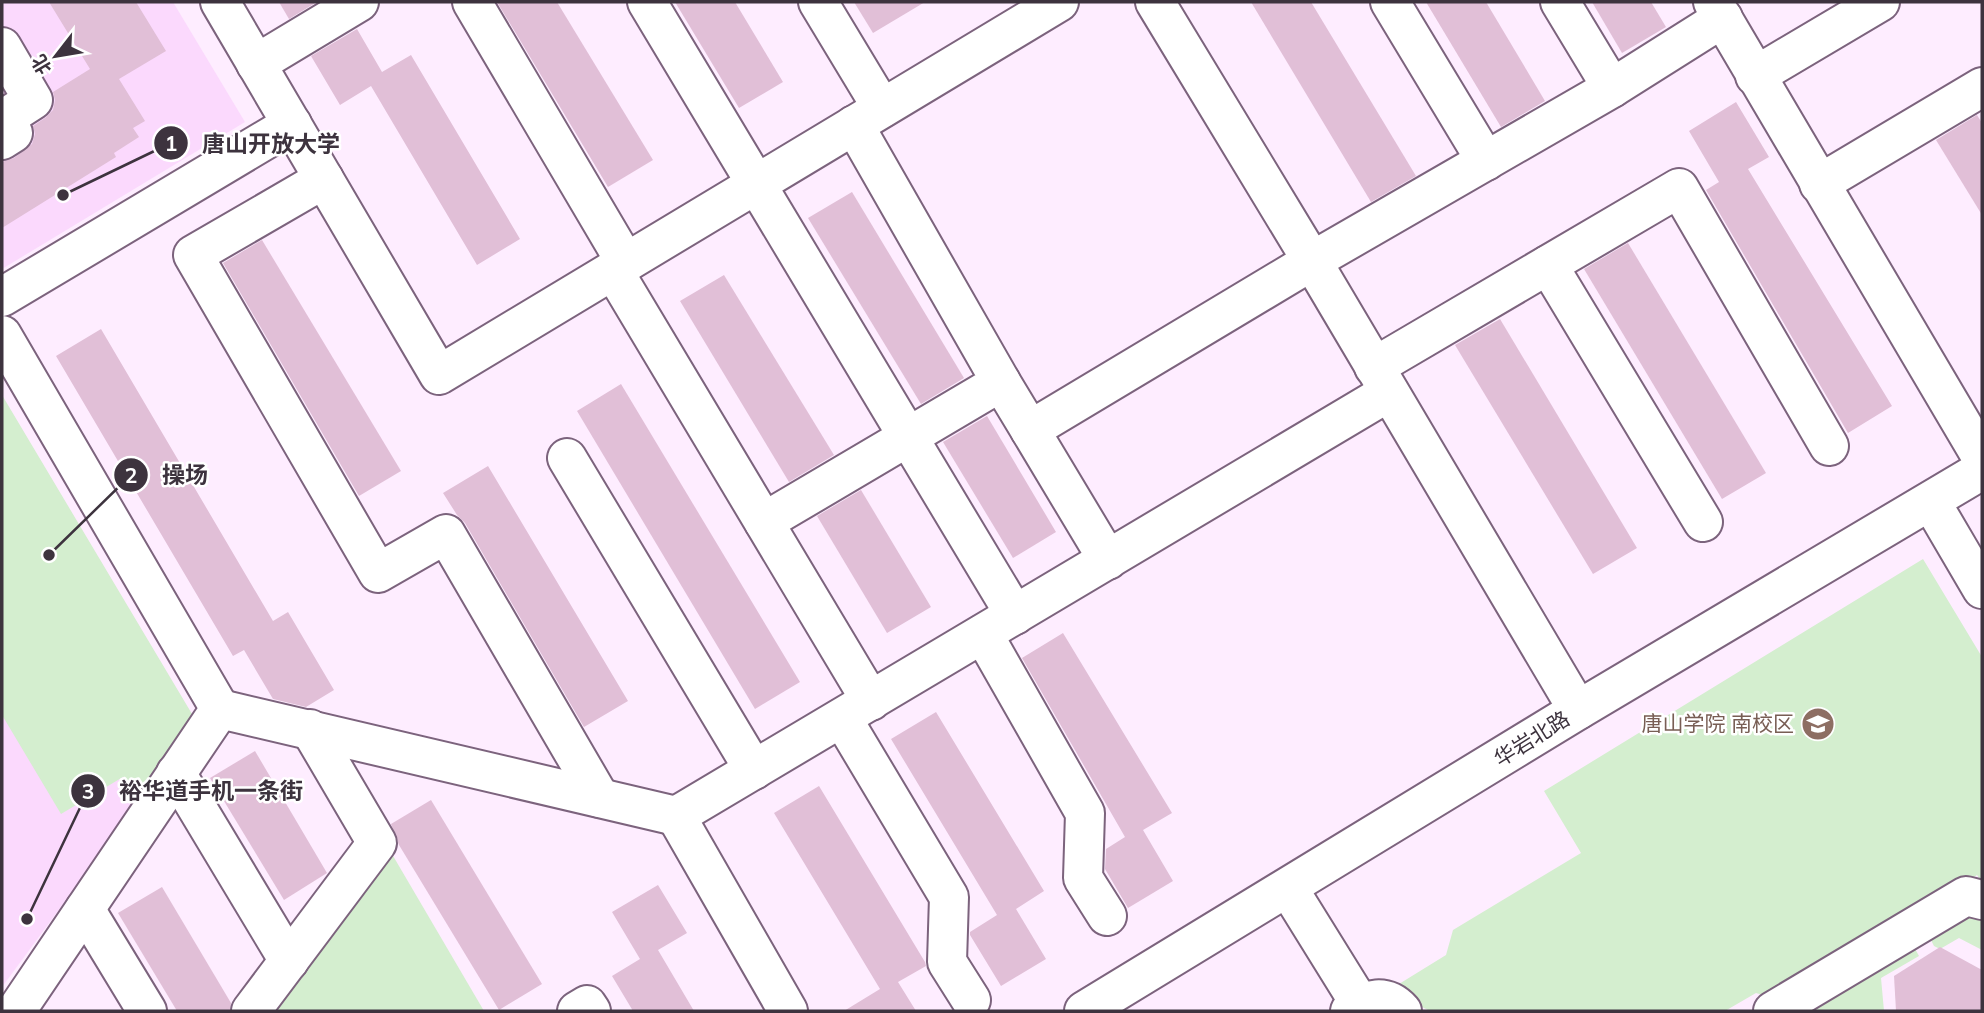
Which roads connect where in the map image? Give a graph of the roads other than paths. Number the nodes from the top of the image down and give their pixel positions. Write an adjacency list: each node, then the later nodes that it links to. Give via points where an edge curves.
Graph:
1 (219, 2): 13 (street)
2 (359, 2): 13 (street)
3 (472, 2): 26 (street)
4 (647, 2): 22 (street)
5 (818, 2): 17 (street)
6 (1059, 2): 17 (street)
7 (1154, 2): 24 (street)
8 (1390, 2): 20 (street)
9 (1560, 2): 16 (street)
10 (1880, 2): 14 (street)
11 (1718, 10): 14 (street); 16 (street)
12 (2, 47): 19 (street, via 33,100 5,118 13,133)
13 (256, 64): 18 (street)
14 (1755, 76): 23 (street)
15 (1982, 87): 23 (street)
16 (1612, 88): 20 (street)
17 (868, 117): 22 (street); 30 (street)
18 (292, 124): 21 (street); 27 (street)
19 (2, 140)
20 (1486, 161): 24 (street)
21 (324, 179): 26 (street, via 439,375); 49 (street, via 193,255 378,573 446,534)
22 (758, 183): 26 (street); 32 (street)
23 (1819, 184): 35 (street)
24 (1312, 261): 29 (street); 31 (street)
25 (1548, 265): 29 (street); 33 (street, via 1679,188); 39 (street)
26 (619, 267): 38 (street)
27 (2, 297)
28 (2, 335): 43 (street)
29 (1382, 379): 40 (street); 45 (street)
30 (1001, 382): 31 (street); 32 (street)
31 (1030, 430): 40 (street)
32 (909, 437): 38 (street); 42 (street)
33 (1829, 446)
34 (567, 458): 47 (street)
35 (1982, 458)
36 (1982, 470): 37 (street, 华岩北路)
37 (1931, 502): 41 (street); 45 (street, 华岩北路)
38 (764, 522): 44 (street)
39 (1703, 522)
40 (1108, 559): 42 (street)
41 (1982, 589)
42 (999, 625): 44 (street); 54 (street, via 1085,813 1083,878)
43 (220, 709): 46 (street); 48 (street)
44 (857, 709): 47 (street); 56 (street, via 949,897 947,962)
45 (1578, 710): 51 (street, 华岩北路)
46 (310, 729): 49 (street); 55 (street, via 377,843)
47 (754, 770): 50 (street)
48 (176, 773): 53 (street); 55 (street)
49 (600, 799): 50 (street)
50 (676, 817): 63 (street)
51 (1288, 888): 57 (street); 64 (street, 华岩北路)
52 (1982, 900): 66 (street, via 1966,896)
53 (85, 909): 58 (street); 59 (street)
54 (1107, 916)
55 (289, 961): 60 (street)
56 (971, 1000)
57 (1355, 1008): 65 (street, via 1377,998)
58 (16, 1011)
59 (147, 1011)
60 (251, 1011)
61 (577, 1011): 62 (street, via 587,1005)
62 (591, 1011)
63 (788, 1011)
64 (1084, 1011)
65 (1402, 1011)
66 (1773, 1011)

